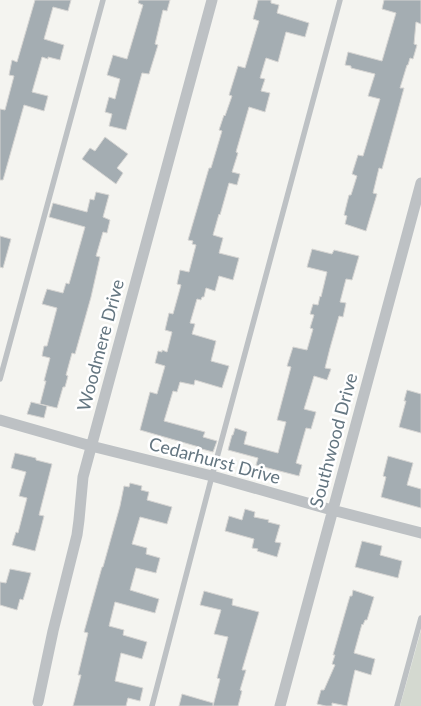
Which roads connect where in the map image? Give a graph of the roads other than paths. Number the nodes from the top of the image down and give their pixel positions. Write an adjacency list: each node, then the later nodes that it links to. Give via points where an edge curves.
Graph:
1 (103, 0): 5 (lane)
2 (212, 0): 7 (street, Woodmere Drive)
3 (340, 0): 8 (lane)
4 (421, 183): 9 (street, Southwood Drive)
5 (0, 379)
6 (0, 420): 7 (street, Cedarhurst Drive)
7 (91, 446): 8 (street, Cedarhurst Drive); 12 (street, Woodmere Drive, via 83,477 77,535)
8 (212, 476): 9 (street, Cedarhurst Drive); 13 (lane)
9 (332, 510): 10 (street, Cedarhurst Drive); 14 (street, Southwood Drive)
10 (421, 533)
11 (421, 618): 15 (lane)
12 (38, 702)
13 (152, 706)
14 (280, 706)
15 (397, 706)

